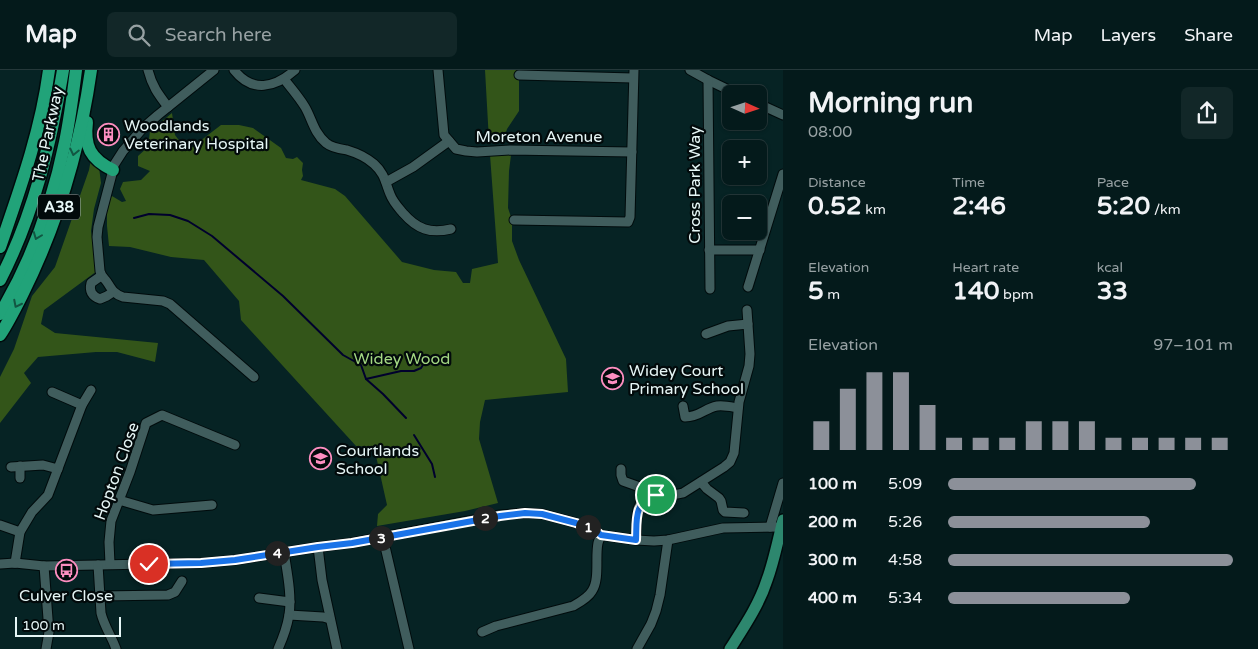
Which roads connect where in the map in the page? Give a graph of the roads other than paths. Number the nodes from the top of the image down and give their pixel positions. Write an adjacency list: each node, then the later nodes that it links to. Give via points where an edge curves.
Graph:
1 (49, 70): 26 (highway, A38, via 35,138)
2 (63, 70): 30 (highway, The Parkway / A38, via 43,168 19,240)
3 (76, 70): 35 (highway, The Parkway / A38, one-way to 35, via 56,180 35,241)
4 (148, 70): 16 (street, via 154,88)
5 (214, 70): 16 (street)
6 (234, 70): 13 (street, via 244,80 264,86)
7 (295, 70): 13 (street)
8 (438, 70): 19 (street, via 444,135)
9 (690, 70): 14 (street)
10 (91, 74): 21 (highway, via 86,131 88,146 93,156); 38 (highway, A38, one-way to 38, via 58,212 26,288)
11 (634, 74): 12 (street); 20 (street)
12 (519, 75)
13 (284, 79): 23 (street, via 305,106 315,131 327,145 362,156 382,173)
14 (708, 80): 15 (street); 27 (street, Cross Park Way)
15 (722, 87)
16 (168, 107): 21 (street, via 128,145)
17 (768, 108): 18 (street)
18 (783, 115)
19 (449, 142): 20 (street, Moreton Avenue, via 466,151); 23 (street)
20 (632, 152): 24 (street, via 628,222)
21 (112, 170): 29 (street, via 98,227)
22 (783, 174): 28 (street)
23 (386, 182): 25 (street, via 395,204 410,221 432,231)
24 (514, 220)
25 (450, 229)
26 (0, 247)
27 (709, 250): 28 (street); 32 (street, Cross Park Way)
28 (760, 250): 31 (street)
29 (101, 276): 33 (street); 33 (street, via 91,284 94,296 100,299)
30 (0, 280)
31 (748, 287)
32 (710, 289)
33 (113, 292): 39 (street, via 123,297 170,304)
34 (747, 310): 36 (street)
35 (0, 314)
36 (748, 324): 37 (street, via 728,326); 44 (street, via 750,360)
37 (706, 334)
38 (0, 335)
39 (252, 372)
40 (91, 390): 42 (street)
41 (52, 392): 42 (street)
42 (82, 405): 49 (street)
43 (683, 406): 44 (street, via 685,417 718,406)
44 (738, 408): 51 (street, via 734,453 730,462)
45 (235, 445): 54 (street, Hopton Close, via 162,415 146,422)
46 (20, 466): 47 (street); 49 (street, via 43,465); 50 (street)
47 (10, 467)
48 (621, 468): 53 (street, via 620,483 637,486)
49 (58, 469): 59 (street, via 48,495)
50 (20, 478)
51 (701, 482): 53 (street, via 675,495); 56 (street, via 719,498 722,510)
52 (783, 484): 57 (street)
53 (649, 496): 62 (street, via 638,509)
54 (119, 500): 55 (street, via 152,510); 68 (street, Hopton Close, via 111,521)
55 (207, 509)
56 (744, 513)
57 (778, 524): 63 (street, via 723,528); 84 (main road, via 775,554 767,582)
58 (0, 525): 59 (street)
59 (20, 532): 66 (street)
60 (601, 535): 61 (street, via 576,523 525,513); 62 (street); 77 (street, via 596,582 582,601)
61 (382, 538): 64 (street); 82 (street)
62 (636, 540): 63 (street)
63 (668, 540): 83 (street, via 656,612)
64 (318, 547): 65 (street); 76 (street)
65 (284, 552): 68 (street, via 201,563); 74 (street)
66 (16, 563): 67 (street); 70 (street)
67 (0, 564)
68 (110, 564): 69 (street)
69 (98, 565): 70 (street); 72 (street)
70 (44, 566): 78 (street, via 49,632)
71 (182, 581): 72 (street, via 175,592 168,595)
72 (100, 596): 79 (street, via 102,620)
73 (259, 598): 74 (street)
74 (290, 602): 75 (street)
75 (289, 615): 76 (street); 80 (street)
76 (330, 619): 81 (street)
77 (482, 632)
78 (46, 649)
79 (116, 649)
80 (278, 649)
81 (337, 649)
82 (410, 649)
83 (637, 649)
84 (730, 649)

